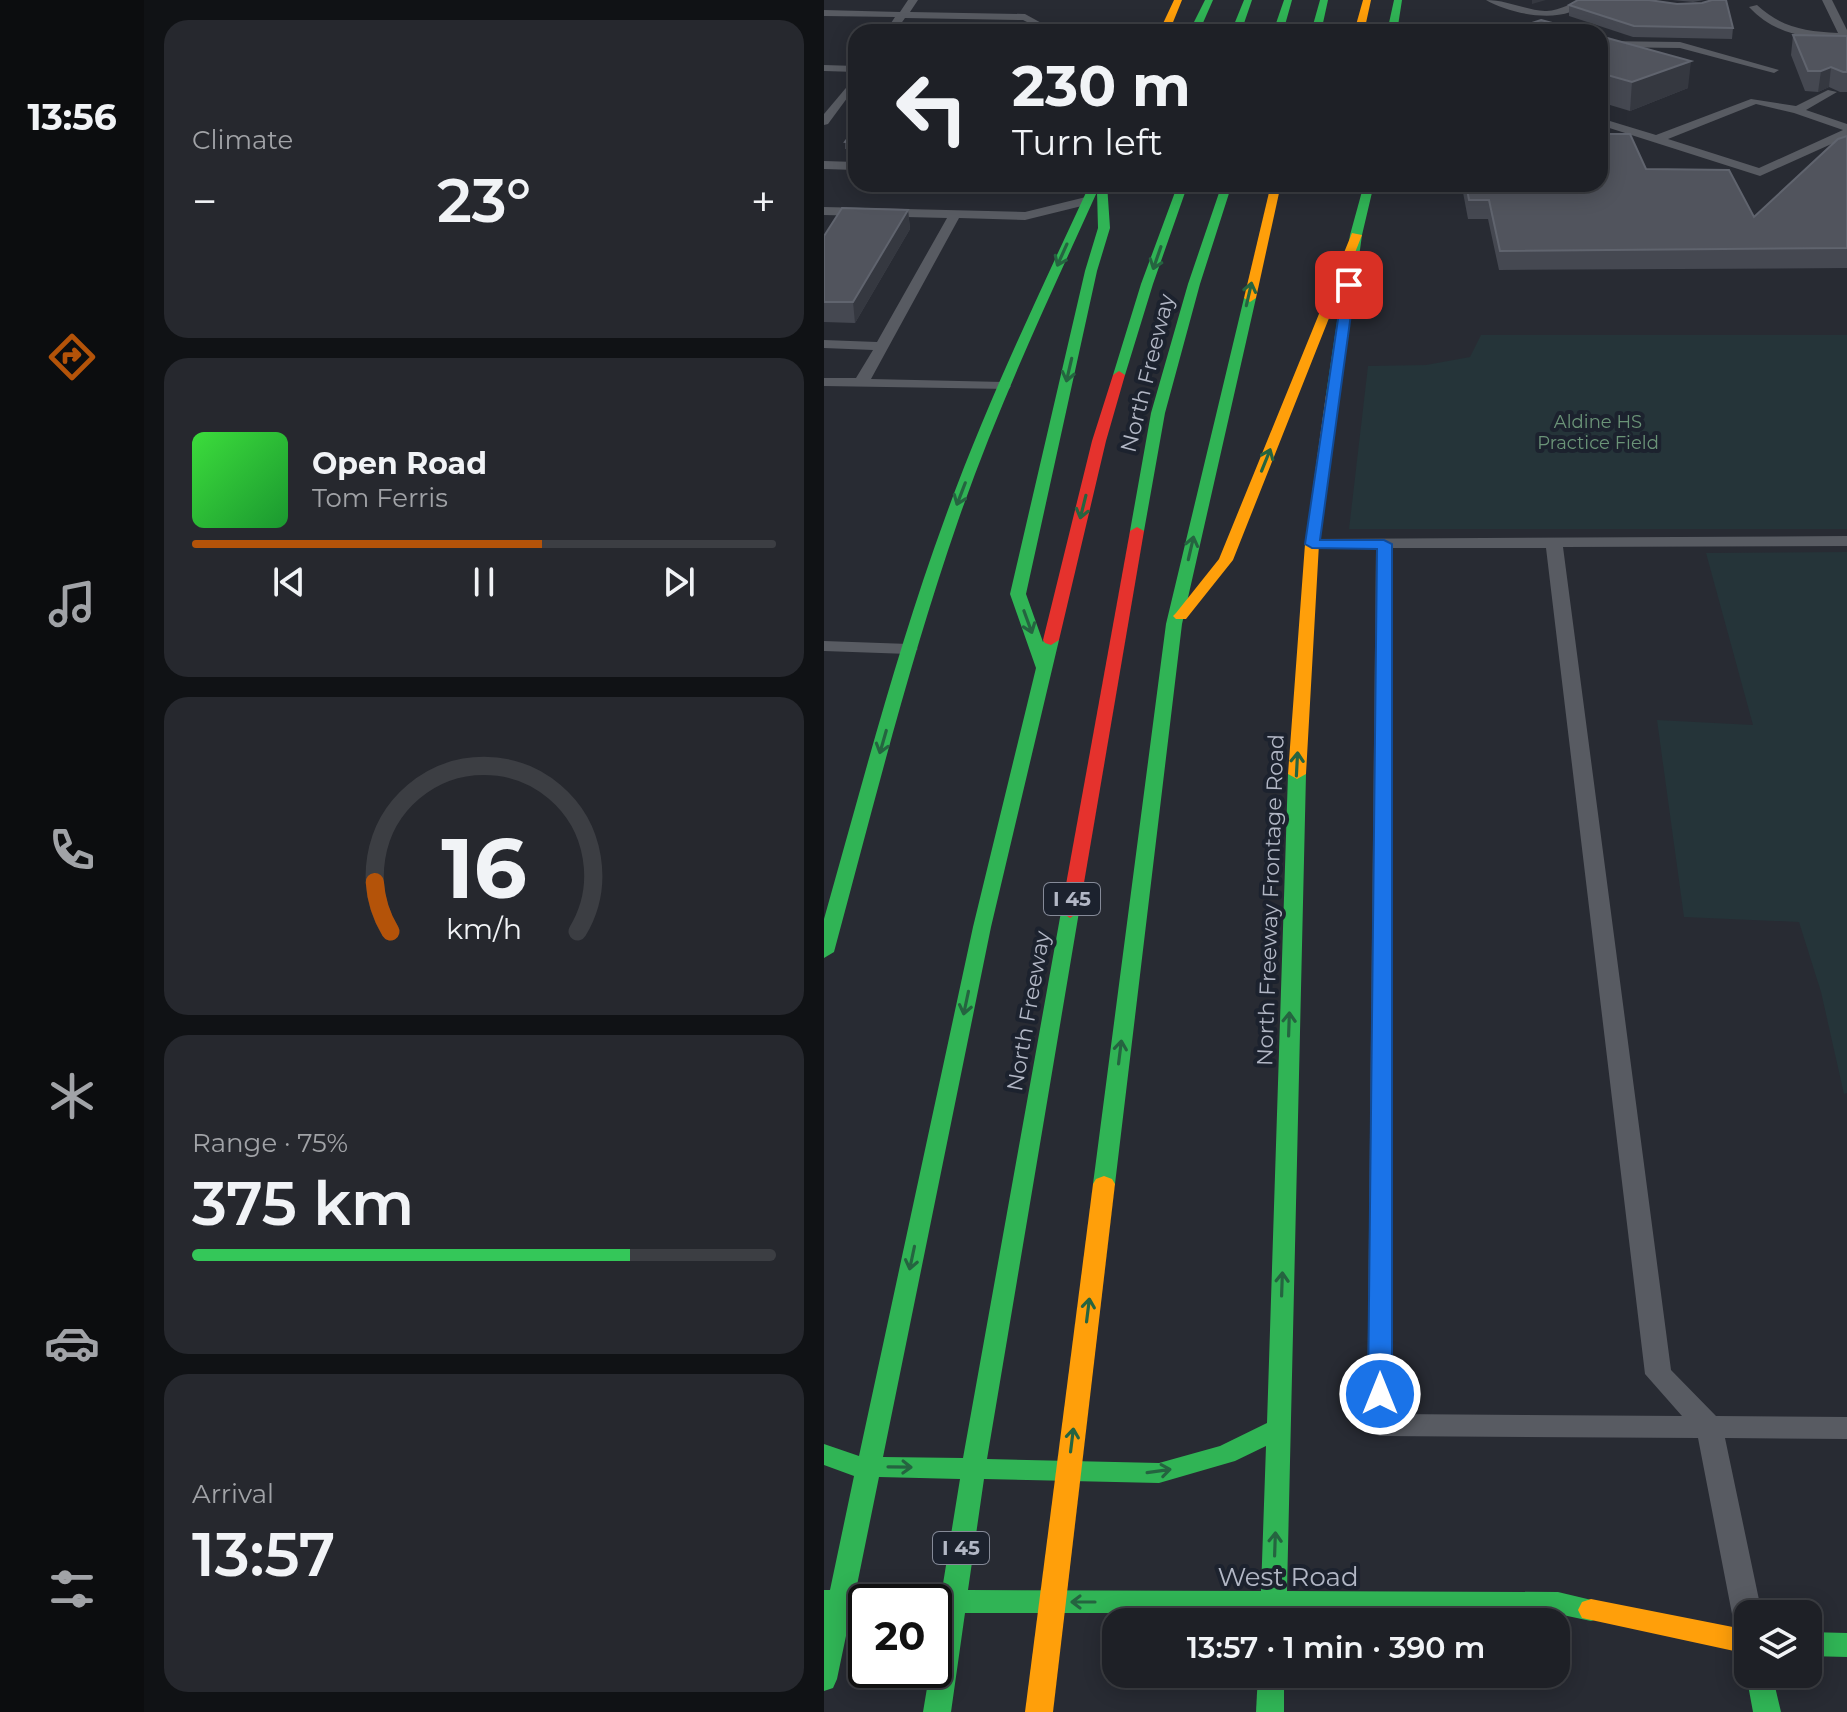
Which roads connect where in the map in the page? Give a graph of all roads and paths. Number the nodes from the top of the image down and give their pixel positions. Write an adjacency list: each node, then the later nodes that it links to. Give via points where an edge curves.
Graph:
1 (913, 0): 14 (lane)
2 (1178, 0): 17 (main road)
3 (1209, 0): 18 (main road)
4 (1248, 0): 19 (main road)
5 (1288, 0): 20 (main road)
6 (1324, 0): 21 (main road)
7 (1367, 0): 22 (main road)
8 (1398, 0): 23 (main road)
9 (1491, 0): 10 (lane, via 1547,15)
10 (1584, 0)
11 (1827, 0): 12 (lane, via 1845,36 1795,34 1771,24)
12 (1754, 7)
13 (824, 13): 14 (lane)
14 (904, 15): 15 (lane); 16 (lane, via 1025,17)
15 (897, 24)
16 (1038, 24)
17 (1168, 24)
18 (1198, 24)
19 (1239, 24)
20 (1280, 24)
21 (1318, 24)
22 (1361, 24)
23 (1394, 24)
24 (1608, 44): 27 (lane, via 1680,45)
25 (824, 68): 26 (lane)
26 (848, 69)
27 (1774, 70)
28 (1832, 92): 30 (lane)
29 (848, 94): 31 (lane)
30 (1797, 110): 33 (lane); 34 (lane, via 1755,101)
31 (824, 122)
32 (1608, 124): 34 (lane)
33 (1847, 130): 34 (lane, via 1760,172)
34 (1657, 139)
35 (824, 165): 36 (lane)
36 (848, 166)
37 (1091, 192): 45 (main road)
38 (1102, 192): 64 (main road, one-way to 64, via 1104,228 1018,594)
39 (1180, 192): 64 (main road, North Freeway, one-way to 64, via 1099,441)
40 (1185, 192): 51 (main road)
41 (1224, 192): 51 (main road, North Freeway / I 45)
42 (1265, 192): 46 (main road)
43 (1272, 192): 61 (main road, one-way to 43)
44 (1367, 192): 50 (main road, North Freeway Frontage Road)
45 (1086, 201): 48 (lane, via 1033,215); 56 (main road, one-way to 56)
46 (1249, 207)
47 (824, 211): 48 (lane)
48 (956, 213): 53 (lane)
49 (1231, 233): 51 (main road)
50 (1356, 235): 59 (main road, North Freeway Frontage Road); 61 (main road, one-way to 50, via 1226,560)
51 (1194, 284): 80 (main road, North Freeway / I 45, via 1158,413 986,1384)
52 (824, 344): 53 (lane)
53 (881, 346): 54 (lane)
54 (861, 383): 55 (lane); 56 (lane)
55 (826, 386)
56 (1004, 386): 63 (main road, one-way to 63, via 952,518)
57 (1847, 541): 58 (lane)
58 (1554, 543): 60 (lane); 66 (lane, via 1658,1374)
59 (1312, 544): 60 (lane); 68 (main road, North Freeway Frontage Road, one-way to 59, via 1297,769)
60 (1384, 544): 66 (lane, via 1380,1425)
61 (1174, 624): 81 (main road, one-way to 61)
62 (824, 646): 63 (lane)
63 (909, 649): 65 (main road, one-way to 65)
64 (1044, 667): 77 (main road, North Freeway, one-way to 77, via 982,927)
65 (824, 952)
66 (1709, 1427): 67 (lane); 70 (lane)
67 (1847, 1428)
68 (1278, 1429): 69 (main road, one-way to 68, via 854,1466 1159,1473 1226,1454); 72 (main road, North Freeway Frontage Road, one-way to 68)
69 (824, 1454)
70 (1744, 1600)
71 (824, 1601): 72 (main road, West Road, one-way to 71)
72 (1273, 1603): 73 (main road, North Freeway Frontage Road); 74 (main road, West Road, via 1558,1603)
73 (1273, 1608)
74 (1734, 1639)
75 (1822, 1644): 76 (main road)
76 (1847, 1645)
77 (824, 1679)
78 (1271, 1688): 82 (main road)
79 (1762, 1688): 83 (main road)
80 (937, 1712)
81 (1039, 1712)
82 (1270, 1712)
83 (1767, 1712)

